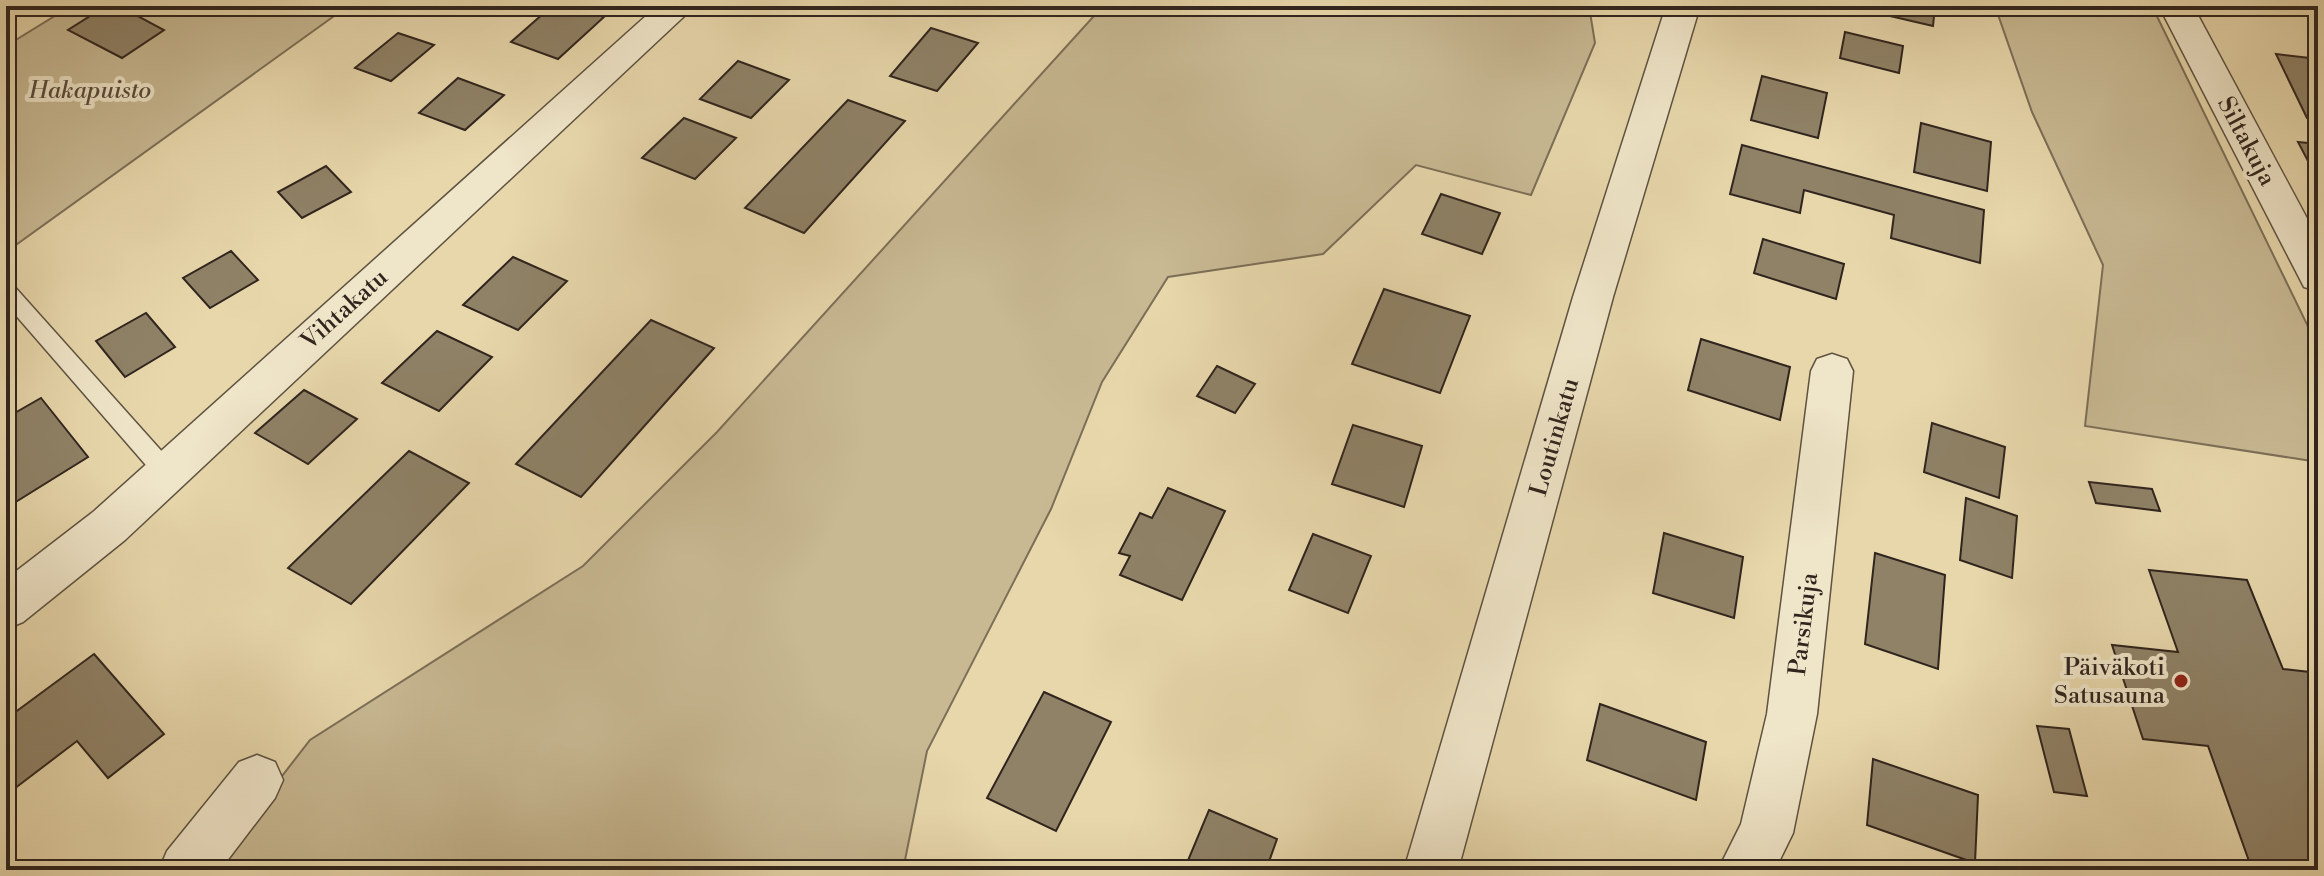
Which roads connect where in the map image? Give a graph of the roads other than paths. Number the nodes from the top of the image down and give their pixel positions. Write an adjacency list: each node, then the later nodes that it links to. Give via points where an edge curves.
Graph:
1 (678, 6): 7 (street, Vihtakatu)
2 (1683, 6): 11 (street, Loutinkatu, via 1593,297)
3 (2176, 6): 4 (street, Siltakuja)
4 (2318, 276)
5 (6, 290): 7 (lane)
6 (1832, 371): 12 (street, Parsikuja, via 1792,714 1766,833)
7 (166, 472): 8 (street, Vihtakatu, via 109,526)
8 (6, 607)
9 (257, 780): 10 (street)
10 (186, 870)
11 (1431, 870)
12 (1745, 870)

